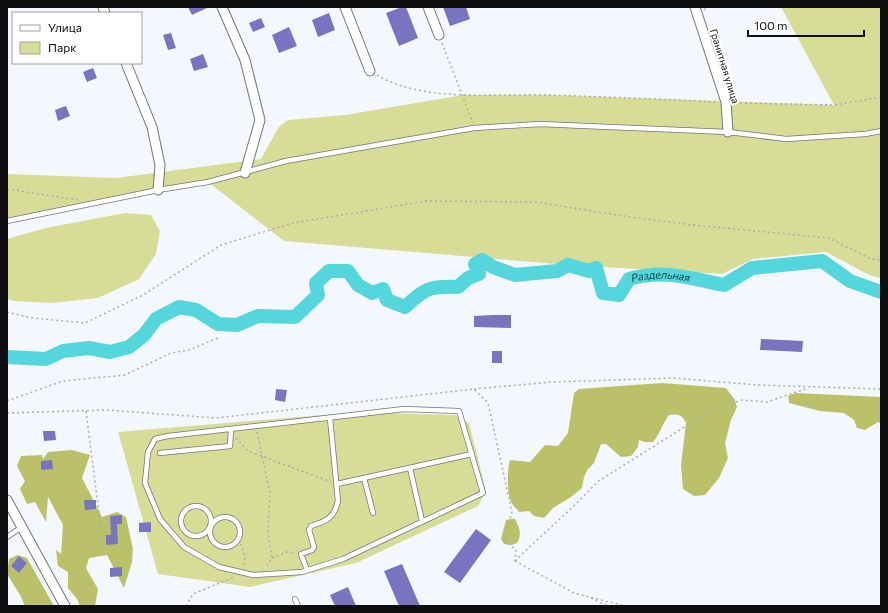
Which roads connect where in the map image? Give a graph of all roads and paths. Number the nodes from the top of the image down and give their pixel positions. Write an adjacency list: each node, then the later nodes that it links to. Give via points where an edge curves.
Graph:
1 (222, 7): 14 (street, via 245,60 260,120)
2 (345, 7): 7 (street)
3 (428, 7): 5 (street)
4 (695, 7): 10 (street, Гранитная улица)
5 (439, 35): 8 (path)
6 (126, 64): 16 (street, via 152,127 160,165)
7 (370, 71): 8 (path, via 390,83)
8 (463, 95): 10 (path, via 548,95); 11 (path)
9 (881, 97): 10 (path, via 834,105)
10 (726, 102): 13 (street, Гранитная улица)
11 (474, 128): 13 (lane, via 539,124); 14 (lane, via 286,162)
12 (881, 131): 13 (lane, via 786,138)
13 (728, 132)
14 (245, 173): 16 (lane)
15 (7, 189): 17 (path)
16 (158, 190): 18 (lane)
17 (84, 200)
18 (7, 221)
19 (881, 260): 20 (path, via 871,259 830,238 685,224 536,202 427,201 293,223 221,246 143,295 85,323 32,318)
20 (7, 312)
21 (220, 336): 25 (path, via 189,350 171,353 125,375 63,381)
22 (810, 387): 23 (path, via 674,378 552,382); 24 (path); 47 (path, via 767,402 742,400 710,411 597,482)
23 (474, 389)
24 (881, 389)
25 (7, 401)
26 (86, 411): 43 (path)
27 (330, 418): 28 (lane); 31 (lane, via 404,409 459,411); 35 (lane)
28 (255, 427): 29 (lane); 32 (path)
29 (231, 429): 30 (lane, via 230,446); 32 (path, via 248,451); 49 (lane, via 155,439 148,452 145,483 160,519 184,546 219,566)
30 (160, 452)
31 (472, 454): 33 (lane); 39 (lane, via 483,493)
32 (264, 457): 35 (path); 46 (path, via 270,493 268,533)
33 (410, 468): 34 (lane); 39 (lane)
34 (364, 478): 35 (lane); 38 (lane)
35 (337, 484): 45 (lane, via 336,511 329,519 311,526 309,530 314,547)
36 (7, 500): 40 (street)
37 (512, 512): 47 (path, via 504,540 516,550)
38 (373, 513)
39 (422, 521): 48 (lane, via 343,559)
40 (22, 527): 42 (lane); 53 (street)
41 (210, 527): 41 (lane, via 202,535 191,536 182,528 181,516 189,507 201,506 210,515); 44 (lane, via 212,539 221,547 232,546); 44 (lane, via 219,518 231,517 240,526)
42 (7, 537)
43 (102, 537)
44 (238, 540): 49 (path, via 245,556)
45 (301, 554): 46 (path, via 286,552); 48 (lane)
46 (272, 558): 50 (path)
47 (515, 561): 51 (path, via 574,593)
48 (307, 570): 50 (lane)
49 (244, 573): 50 (lane); 54 (path, via 193,594)
50 (261, 575)
51 (588, 596): 56 (path); 57 (path)
52 (295, 599): 55 (lane)
53 (65, 606)
54 (186, 606)
55 (298, 606)
56 (607, 606)
57 (625, 606)

